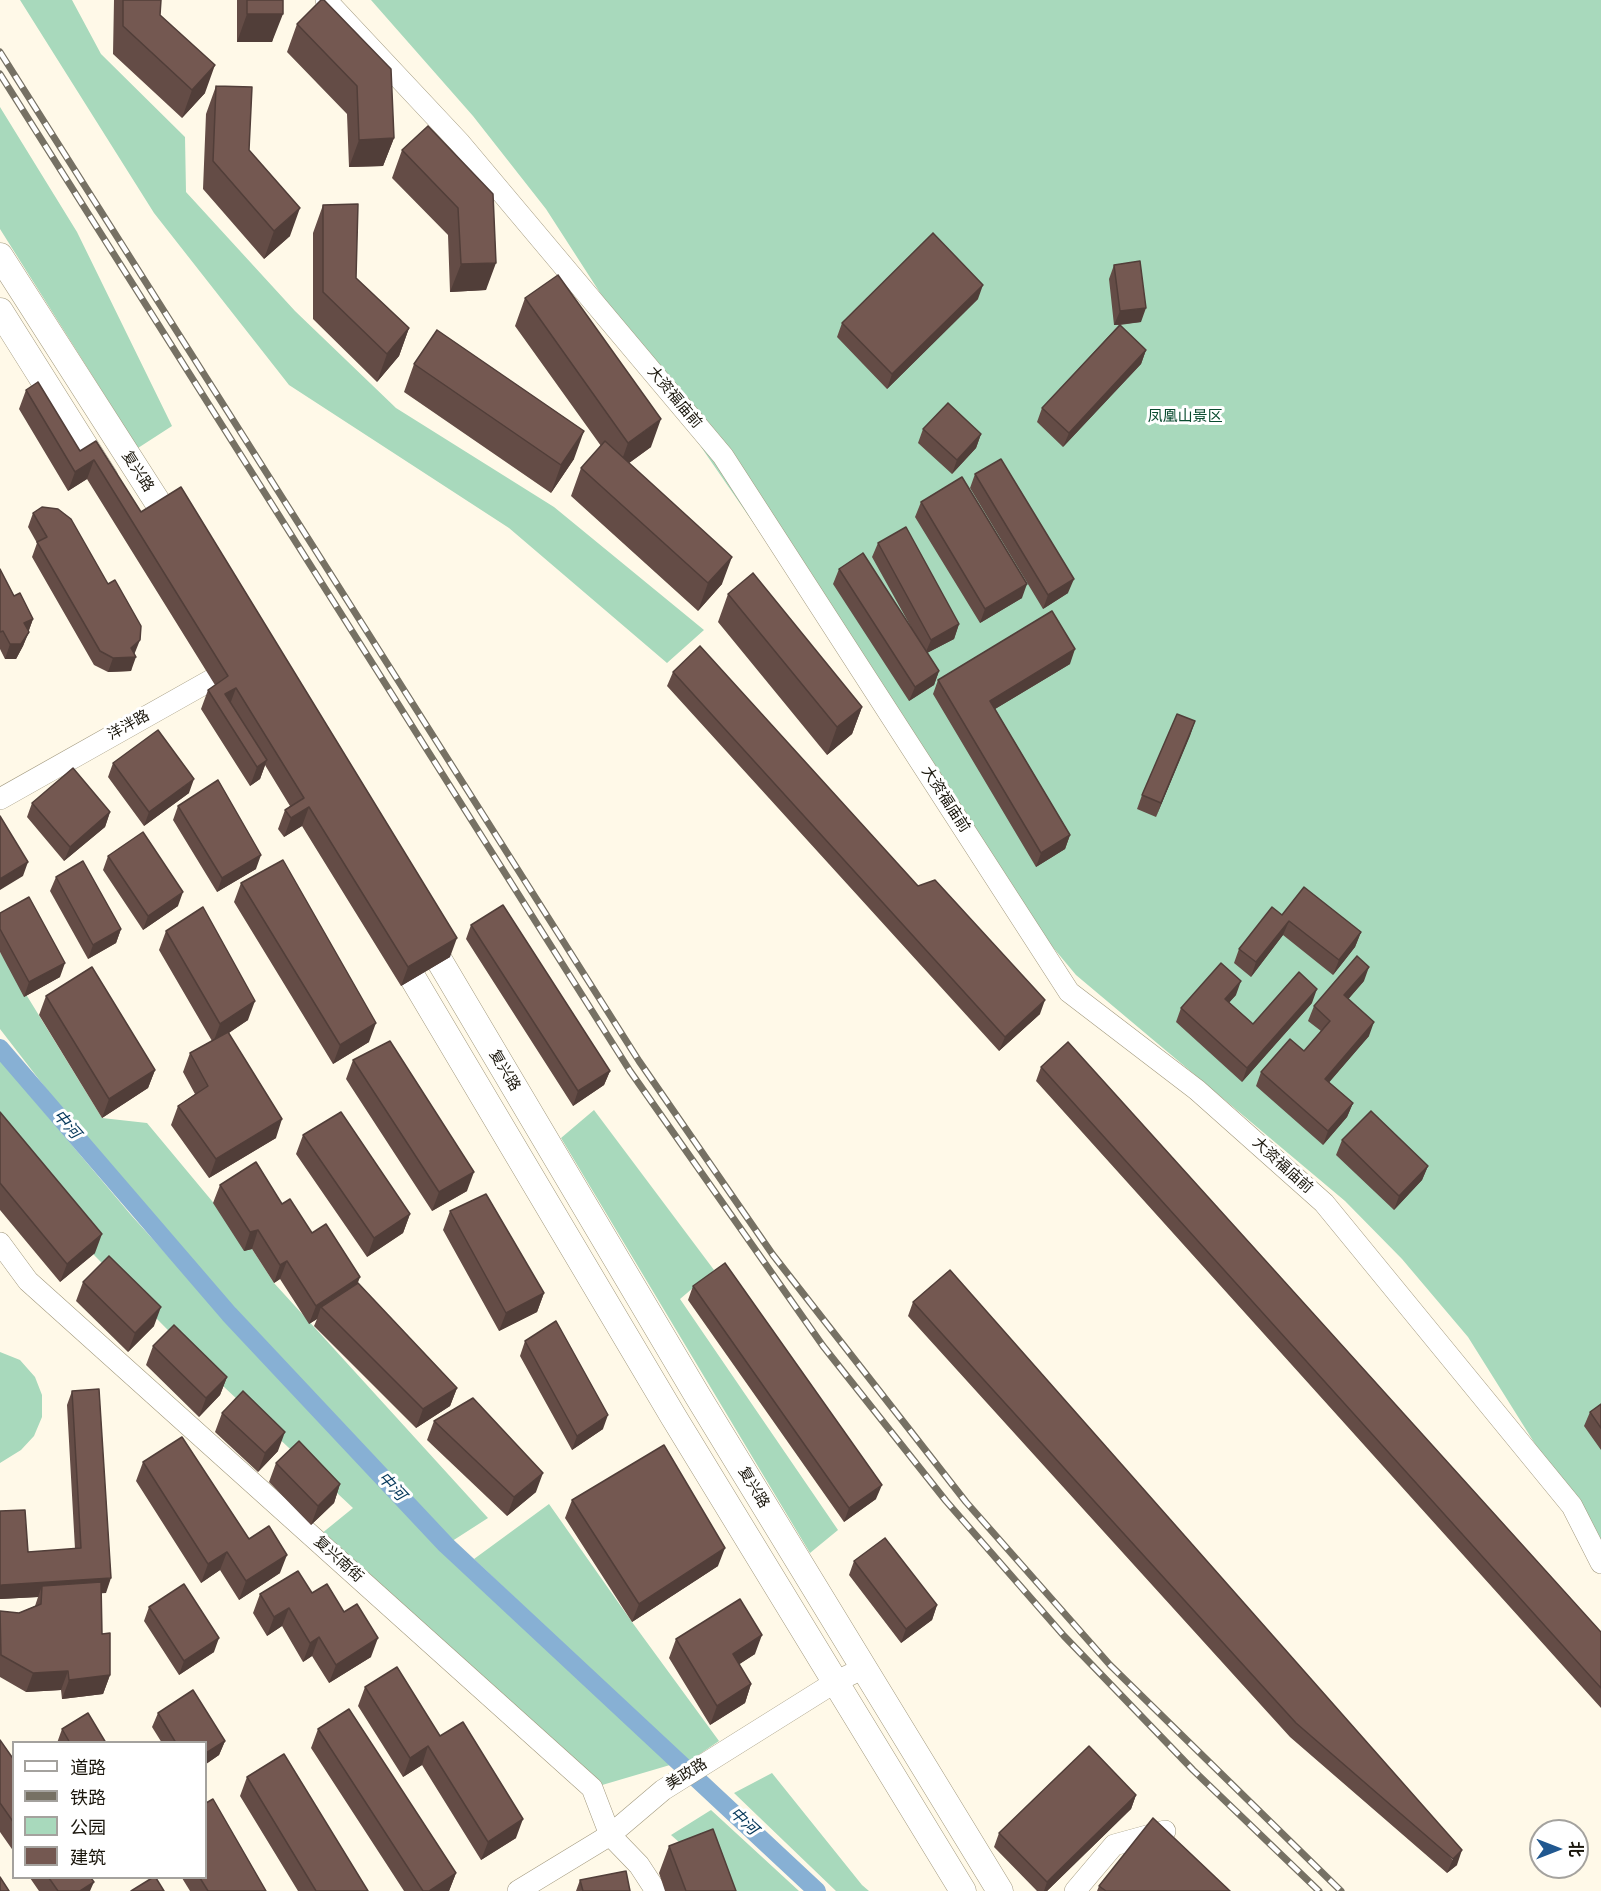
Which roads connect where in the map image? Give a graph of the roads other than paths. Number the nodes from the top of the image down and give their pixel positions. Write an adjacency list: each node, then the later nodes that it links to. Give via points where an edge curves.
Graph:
1 (326, 0): 11 (street, 大资福庙前, via 460,143 723,456 1069,992 1197,1090 1324,1203 1572,1506)
2 (0, 256): 5 (main road, 复兴路)
3 (0, 311): 4 (main road, 复兴路)
4 (120, 501)
5 (188, 549)
6 (257, 654): 7 (street, 洋泮路)
7 (0, 799)
8 (408, 908): 12 (main road, 复兴路)
9 (381, 925): 13 (main road, 复兴路)
10 (0, 1243): 14 (street, 复兴南街, via 28,1281 592,1788)
11 (1601, 1563)
12 (862, 1668): 13 (street, 美政路); 19 (main road, 复兴路)
13 (837, 1681): 14 (street, 美政路, via 679,1780); 18 (main road, 复兴路)
14 (610, 1835): 16 (street, 美政路); 17 (street, 复兴南街, via 639,1865)
15 (1181, 1846): 20 (street, via 1165,1831 1114,1845)
16 (518, 1891)
17 (656, 1891)
18 (963, 1891)
19 (1000, 1891)
20 (1075, 1891)

